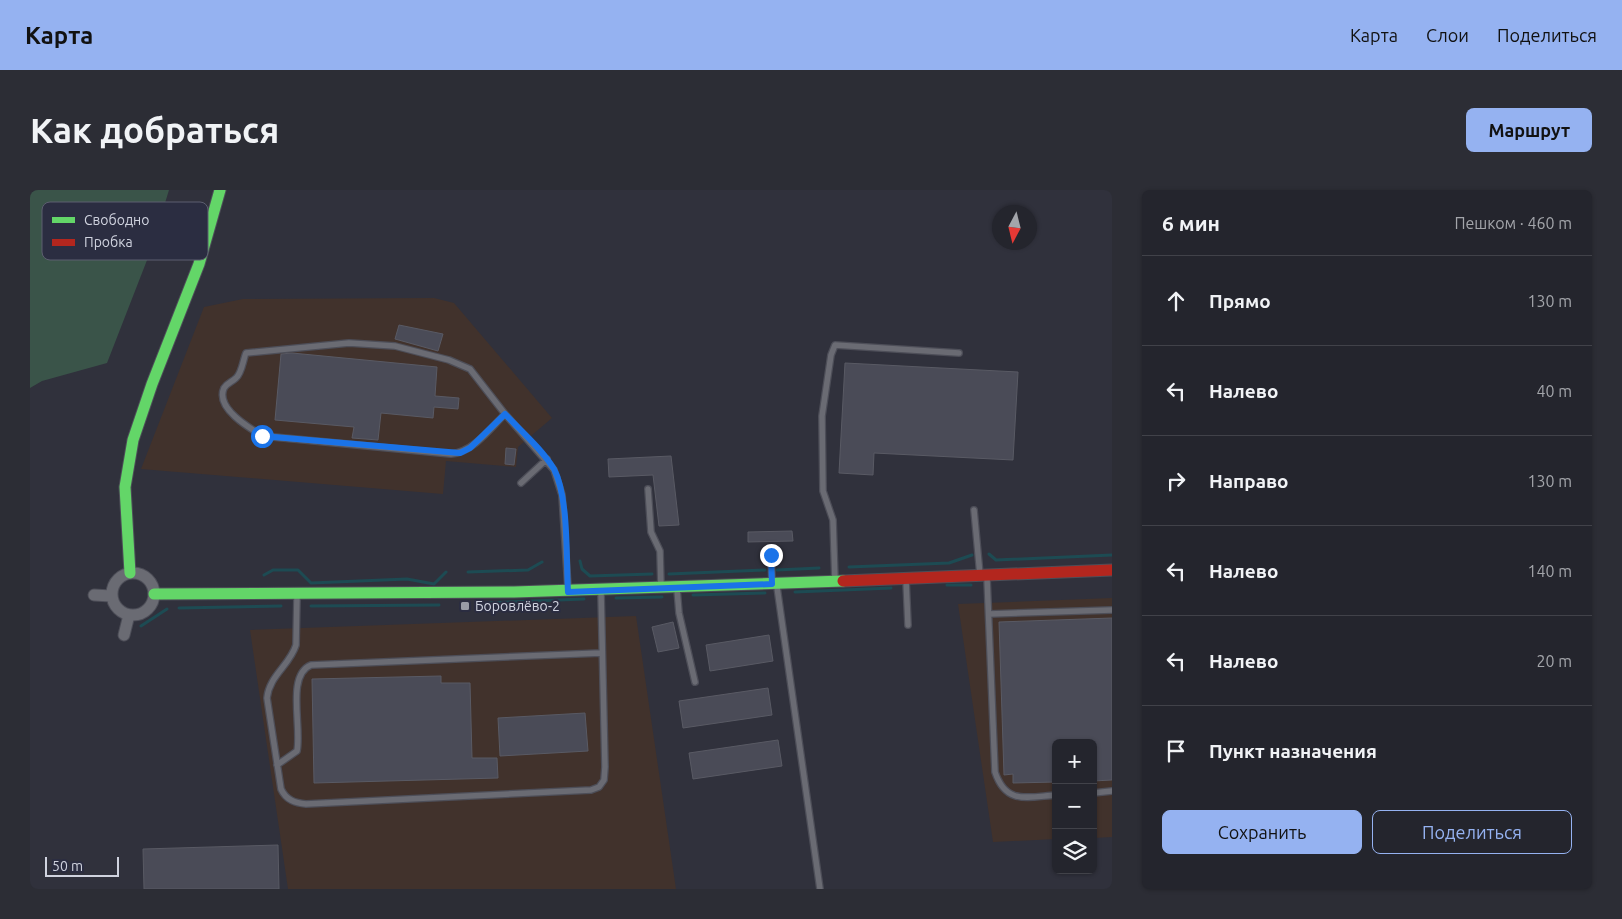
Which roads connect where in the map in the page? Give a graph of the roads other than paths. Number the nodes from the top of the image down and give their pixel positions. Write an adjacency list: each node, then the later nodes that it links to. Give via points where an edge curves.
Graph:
1 (220, 190): 2 (street)
2 (208, 232)
3 (200, 260): 12 (street, via 133,440 125,487)
4 (959, 353): 15 (lane, via 835,345 822,416 823,491 832,520)
5 (505, 414): 5 (lane, via 470,369 395,346 349,342 246,353 238,377 225,386 223,393 227,408 262,436 452,454 470,448); 6 (lane)
6 (547, 459): 7 (lane); 20 (lane, via 562,495)
7 (521, 483)
8 (648, 489): 17 (lane, via 651,532 660,552)
9 (974, 510): 13 (lane)
10 (771, 555): 16 (lane)
11 (1112, 570): 13 (street)
12 (130, 573): 21 (street, via 145,576); 23 (street, via 115,582)
13 (983, 576): 14 (street); 26 (lane)
14 (906, 578): 15 (street); 28 (lane)
15 (835, 581): 16 (street)
16 (774, 584): 18 (street); 36 (lane)
17 (661, 589): 18 (street); 19 (street)
18 (677, 589): 31 (lane, via 679,613)
19 (601, 590): 20 (street); 30 (lane)
20 (568, 592): 24 (street)
21 (154, 594): 24 (street); 27 (street, via 145,612)
22 (94, 595): 23 (street)
23 (112, 596): 27 (street, via 118,609)
24 (297, 596): 32 (lane, via 294,652 268,692)
25 (1112, 610): 26 (lane)
26 (989, 614): 35 (lane, via 995,772 999,784 1007,794 1019,798)
27 (129, 615): 29 (street)
28 (908, 625)
29 (124, 635)
30 (601, 653): 32 (lane, via 304,667 297,680 297,751); 32 (lane, via 604,780 595,790 306,804 295,803 284,794)
31 (695, 682)
32 (277, 765)
33 (1112, 791): 34 (lane)
34 (1097, 792)
35 (1052, 795)
36 (820, 889)

